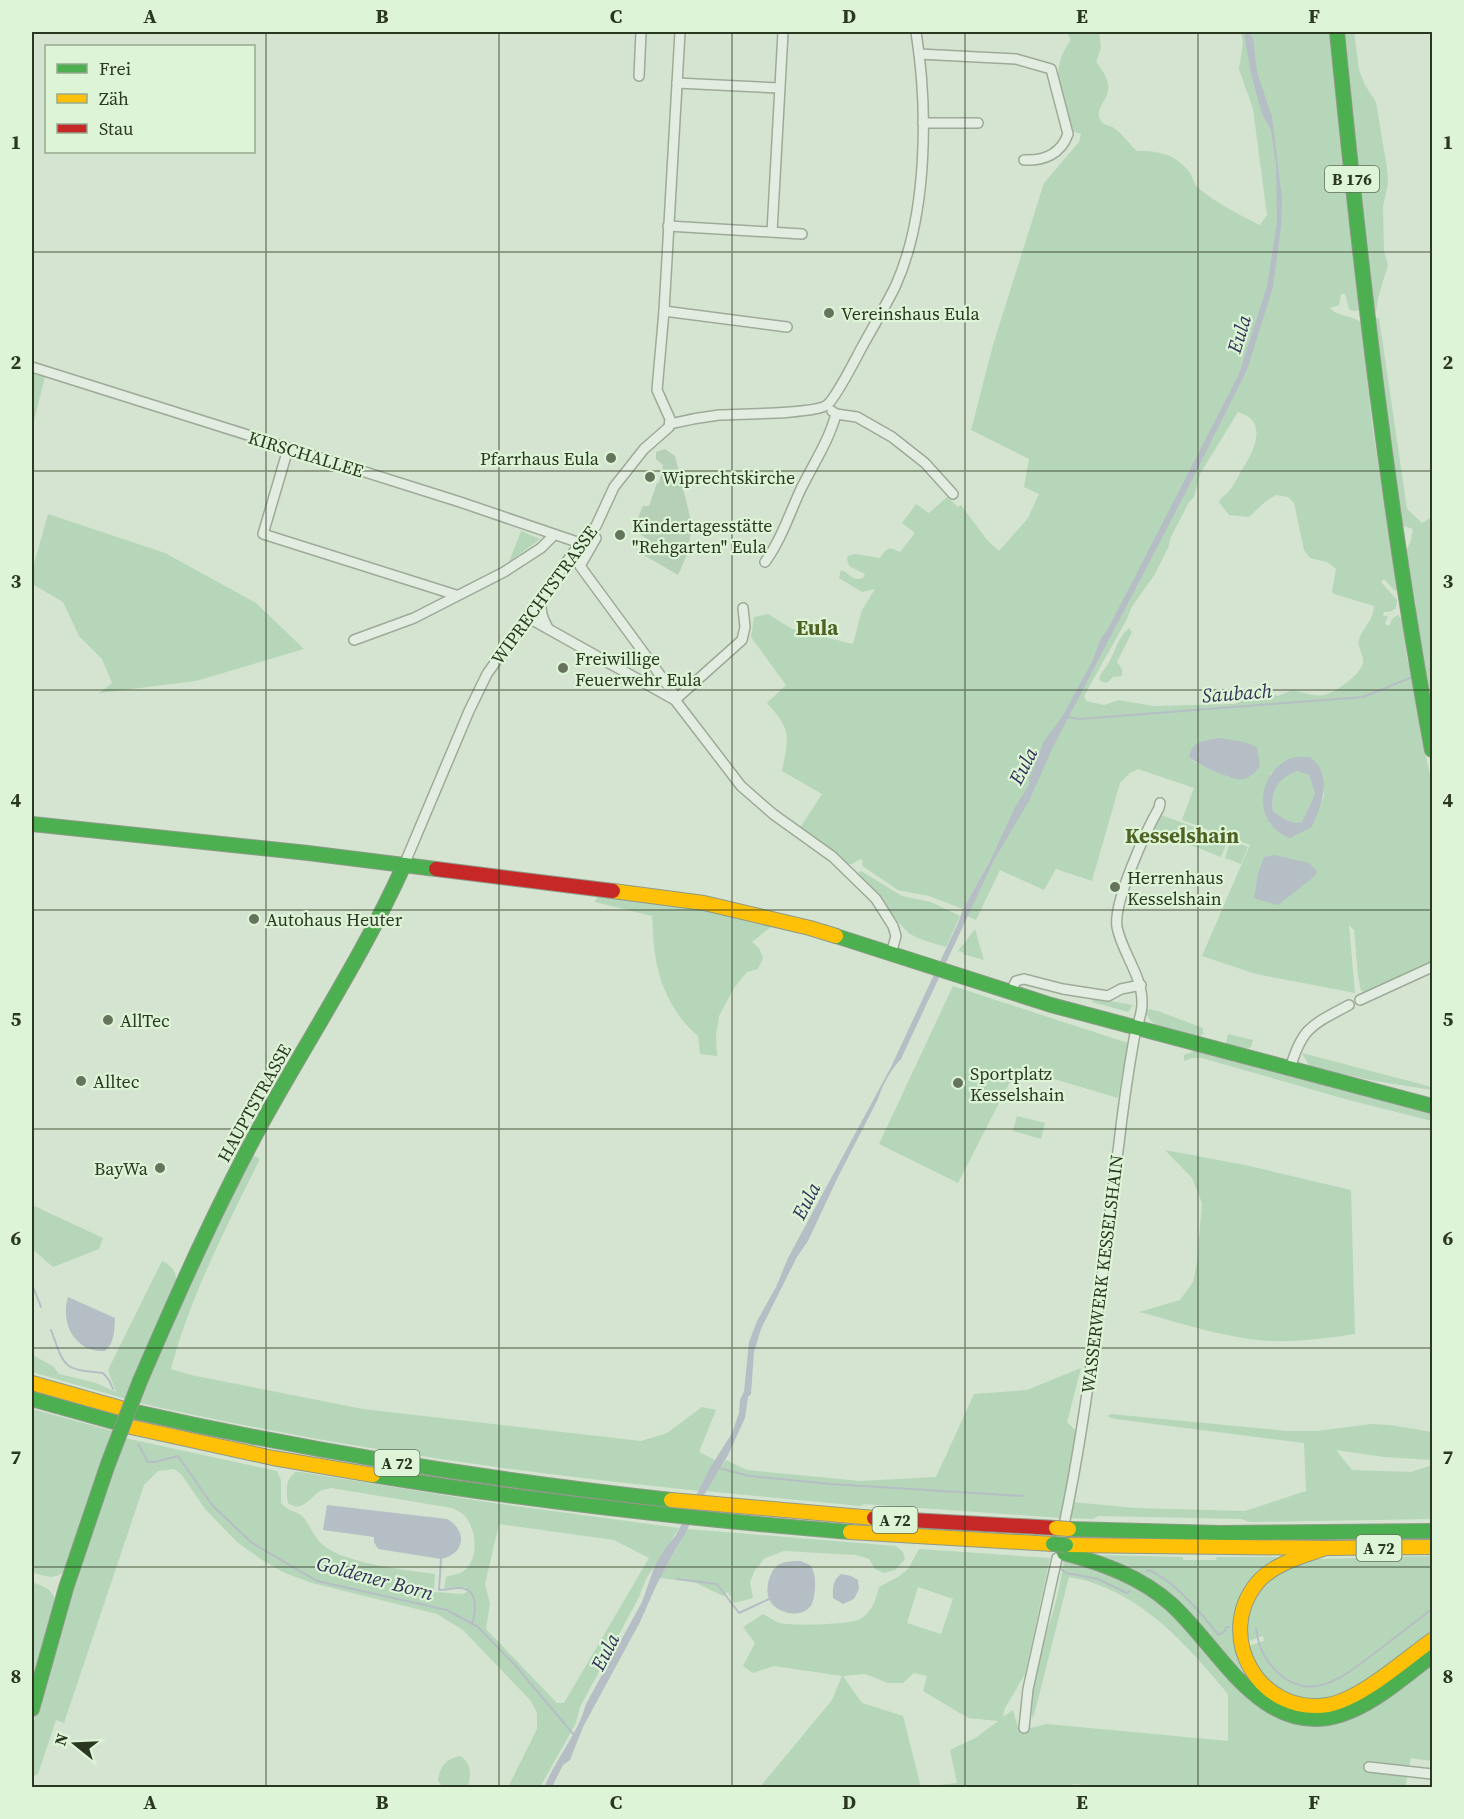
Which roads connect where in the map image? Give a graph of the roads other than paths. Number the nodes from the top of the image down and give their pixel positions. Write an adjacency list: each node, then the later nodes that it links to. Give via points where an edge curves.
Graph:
1 (641, 32): 7 (street)
2 (681, 32): 8 (street)
3 (783, 32): 9 (street)
4 (916, 32): 6 (street)
5 (1337, 32): 35 (main road, B 176, via 1379,426 1408,623)
6 (919, 54): 10 (street); 12 (street, via 1016,59 1051,69 1068,134 1053,154 1040,160)
7 (639, 76)
8 (677, 83): 9 (street); 13 (street)
9 (779, 88): 14 (street)
10 (923, 123): 11 (street); 19 (street, via 915,215 907,253 895,286)
11 (978, 123)
12 (1024, 160)
13 (668, 226): 14 (street); 16 (street)
14 (772, 232): 15 (street)
15 (802, 234)
16 (664, 311): 17 (street); 21 (street, via 657,390)
17 (787, 327)
18 (32, 368): 22 (street, KIRSCHALLEE)
19 (826, 405): 20 (street); 21 (street, via 810,411 716,416)
20 (836, 414): 23 (street, via 857,417 892,437 925,463); 27 (street)
21 (669, 424): 24 (street, WIPRECHTSTRASSE, via 614,487)
22 (288, 449): 25 (street, KIRSCHALLEE); 28 (street, via 263,534)
23 (953, 494)
24 (589, 534): 26 (street, WIPRECHTSTRASSE); 34 (street, via 596,538 580,566)
25 (554, 535): 26 (street, KIRSCHALLEE); 28 (street, via 504,572)
26 (580, 543): 29 (street, WIPRECHTSTRASSE)
27 (765, 562)
28 (456, 596): 33 (street, via 414,618)
29 (541, 596): 31 (street, WIPRECHTSTRASSE); 32 (street, via 543,620)
30 (743, 608): 34 (street, via 742,640)
31 (527, 616): 32 (street); 38 (street, WIPRECHTSTRASSE, via 487,674)
32 (549, 630): 34 (street)
33 (354, 640)
34 (676, 699): 40 (street, via 741,786 833,857 876,898 896,936)
35 (1432, 750)
36 (1160, 803): 42 (street, via 1134,860 1117,916)
37 (32, 824): 39 (main road)
38 (411, 848): 39 (street, HAUPTSTRASSE)
39 (404, 865): 40 (main road, via 704,903 810,928); 60 (main road, HAUPTSTRASSE, bridge, via 360,953 229,1187 140,1381 66,1588)
40 (891, 954): 43 (main road)
41 (1432, 967): 44 (street)
42 (1141, 985): 43 (street, via 1108,996 1063,990 1024,979 1016,981); 46 (street, via 1142,1005)
43 (1010, 993): 46 (main road)
44 (1360, 1000)
45 (1349, 1005): 47 (street, via 1302,1036)
46 (1136, 1028): 47 (main road); 53 (street, WASSERWERK KESSELSHAIN, via 1082,1428)
47 (1290, 1069): 48 (main road)
48 (1376, 1090): 49 (main road); 50 (main road)
49 (1432, 1096)
50 (1432, 1106)
51 (32, 1383): 53 (main road, A 72, via 205,1428 321,1451 520,1482 734,1507 896,1520)
52 (32, 1399): 57 (main road, A 72, via 124,1425 402,1480 653,1514)
53 (1063, 1526): 54 (main road, A 72, via 1220,1533)
54 (1432, 1531)
55 (1432, 1547): 56 (main road, A 72)
56 (1326, 1548): 57 (main road, A 72); 58 (main road, via 1271,1571 1248,1596 1241,1612 1241,1650 1262,1685 1294,1703 1328,1704 1363,1690)
57 (1058, 1550): 59 (main road, via 1120,1571 1156,1592 1185,1617 1251,1694 1290,1716 1327,1719 1353,1711); 61 (street, via 1028,1689)
58 (1432, 1640)
59 (1432, 1656)
60 (32, 1709)
61 (1024, 1728)
62 (1369, 1767): 63 (street)
63 (1432, 1774)

